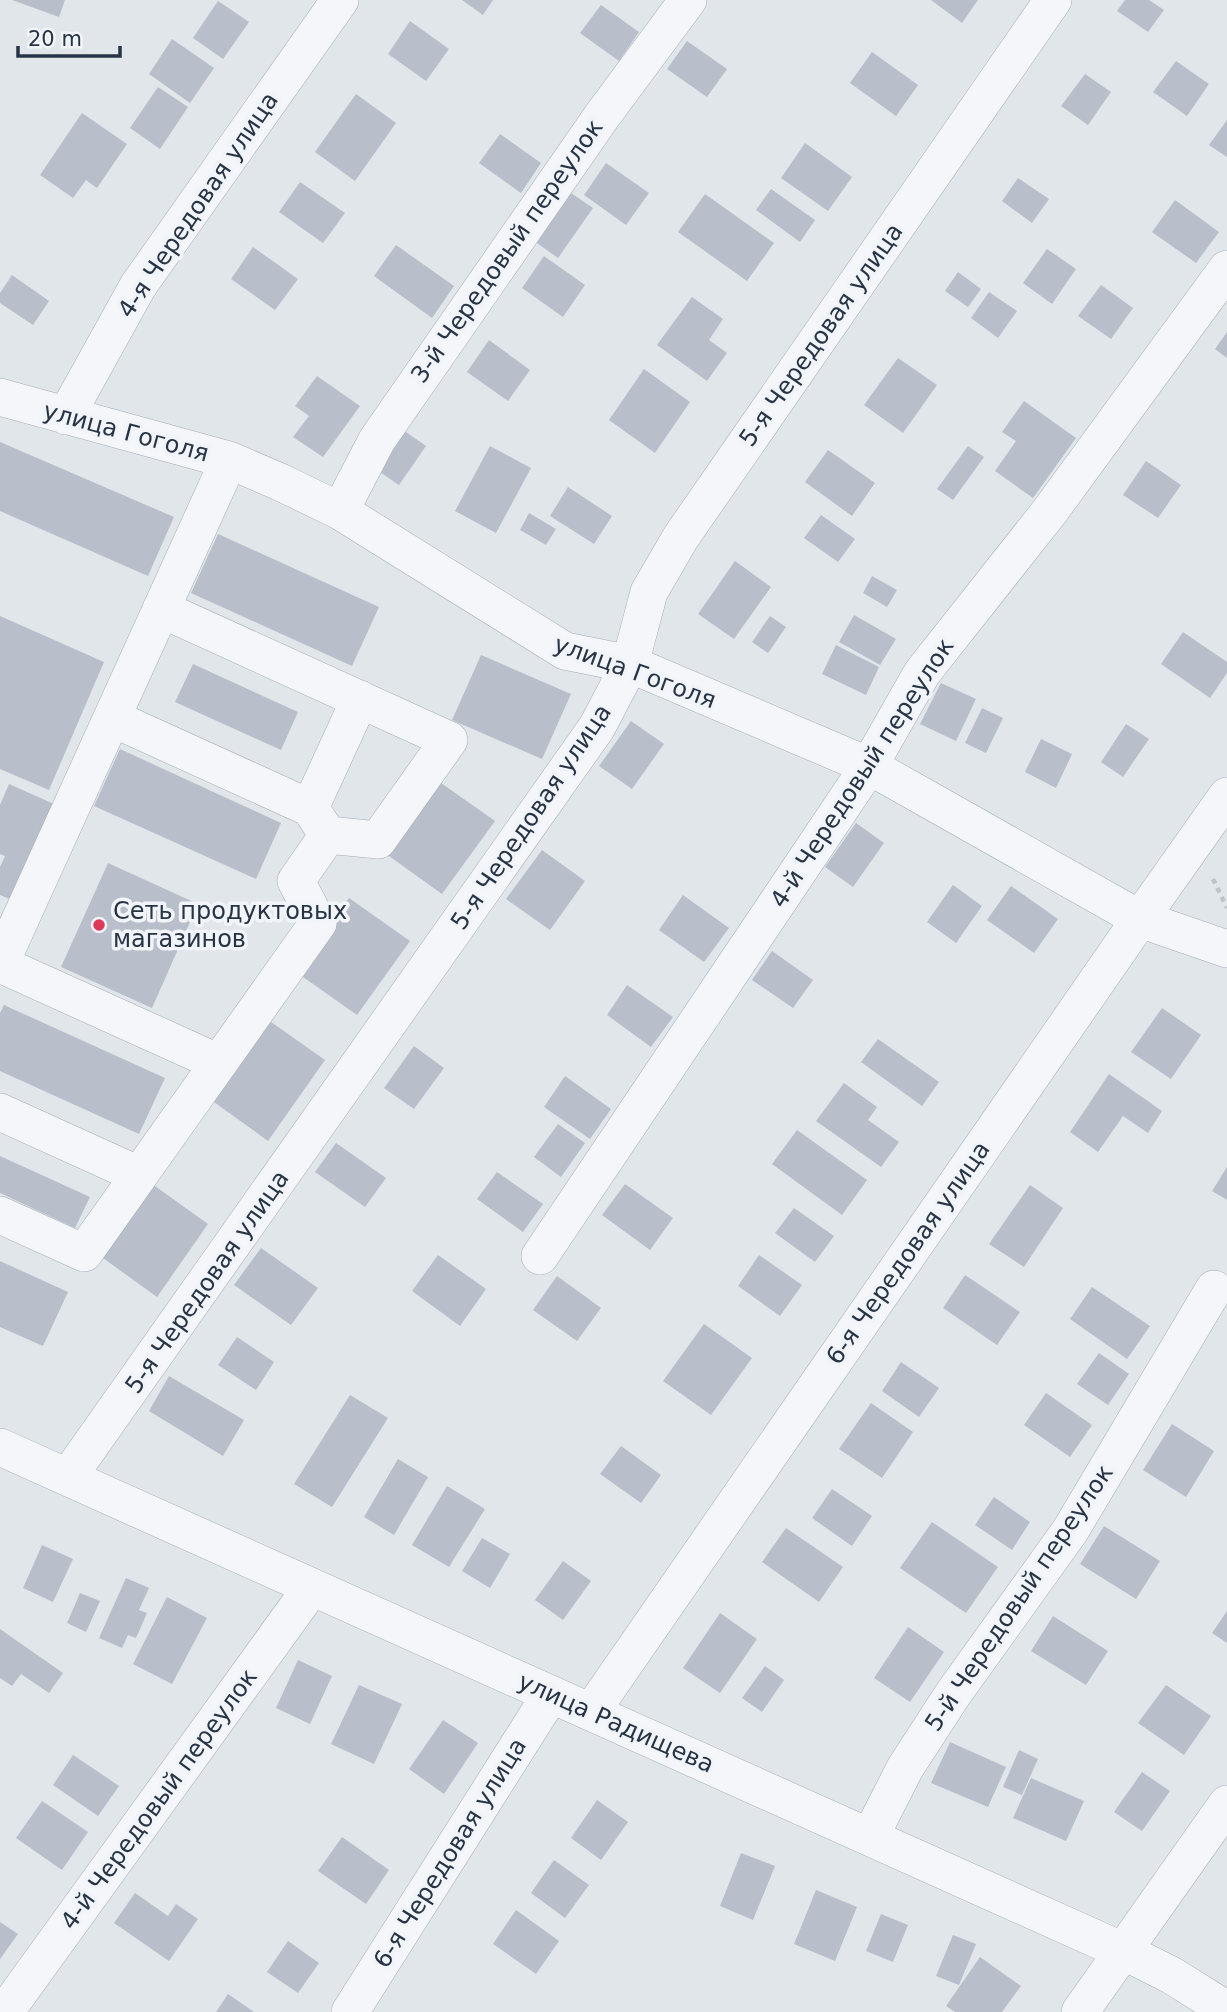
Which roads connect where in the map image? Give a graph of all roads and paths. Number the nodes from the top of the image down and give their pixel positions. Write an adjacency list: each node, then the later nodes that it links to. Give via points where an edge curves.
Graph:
1 (340, 0): 6 (street, 4-я Чередовая улица, via 138,286)
2 (688, 0): 8 (street, 3-й Чередовый переулок, via 377,440)
3 (1053, 0): 10 (street, 5-я Чередовая улица, via 681,537 649,592)
4 (1227, 269): 13 (street, 4-й Чередовый переулок, via 1050,511 922,673)
5 (0, 397): 6 (street, улица Гоголя)
6 (66, 416): 7 (street, улица Гоголя)
7 (229, 460): 8 (street, улица Гоголя); 9 (street)
8 (340, 511): 10 (street, улица Гоголя, via 565,651)
9 (161, 609): 11 (street); 12 (street)
10 (630, 664): 13 (street, улица Гоголя); 26 (street, 5-я Чередовая улица, via 597,727)
11 (360, 699): 15 (street); 15 (street, via 449,740 378,840)
12 (112, 718): 15 (street); 18 (street)
13 (869, 766): 16 (street, улица Гоголя); 23 (street, 4-й Чередовый переулок)
14 (1227, 796): 16 (street, 6-я Чередовая улица)
15 (319, 821): 19 (street, via 296,881 318,923)
16 (1140, 919): 17 (street, улица Гоголя); 29 (street, 6-я Чередовая улица)
17 (1227, 949)
18 (0, 964): 19 (street)
19 (219, 1063): 21 (street)
20 (0, 1112): 21 (street)
21 (139, 1175): 22 (street, via 84,1253)
22 (0, 1215)
23 (540, 1256)
24 (1214, 1289): 31 (street, 5-й Чередовый переулок, via 1070,1531 905,1768)
25 (0, 1447): 26 (street, улица Радищева)
26 (68, 1477): 27 (street, улица Радищева)
27 (312, 1587): 28 (street, улица Радищева); 34 (street, 4-й Чередовый переулок)
28 (551, 1694): 29 (street, улица Радищева); 35 (street, 6-я Чередовая улица)
29 (591, 1712): 31 (street, улица Радищева)
30 (1227, 1804): 32 (street)
31 (870, 1837): 32 (street, улица Радищева)
32 (1123, 1951): 33 (street, улица Радищева); 36 (street)
33 (1227, 2010)
34 (5, 2012)
35 (350, 2012)
36 (1080, 2012)

